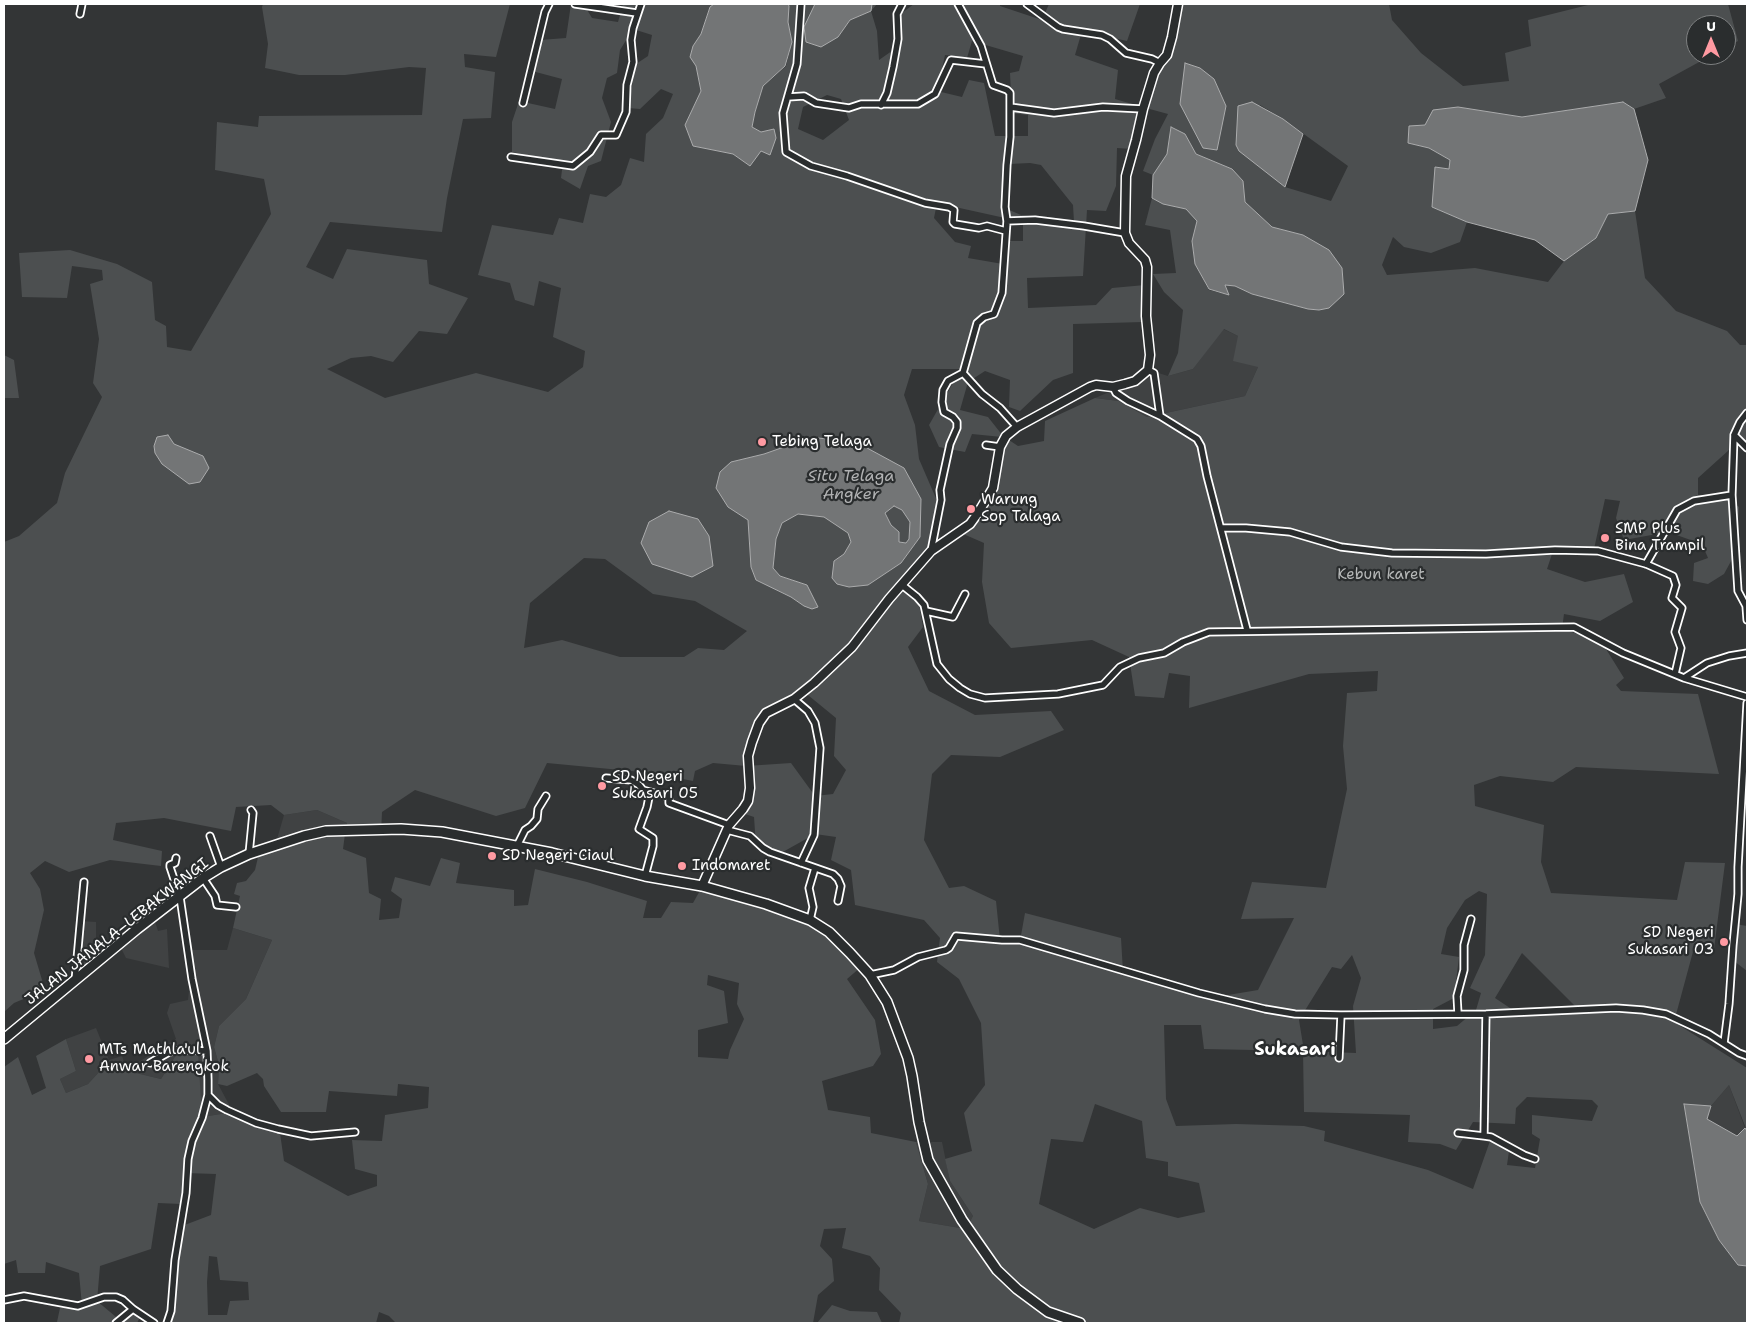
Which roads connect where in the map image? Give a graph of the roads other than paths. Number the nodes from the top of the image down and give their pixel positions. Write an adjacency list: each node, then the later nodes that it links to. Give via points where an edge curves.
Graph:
1 (82, 4): 11 (street)
2 (548, 4): 15 (street)
3 (575, 4): 10 (street)
4 (641, 4): 10 (street)
5 (801, 4): 14 (street, via 797,64)
6 (902, 4): 16 (street, via 897,14 898,39 893,67)
7 (958, 4): 13 (street, via 981,46)
8 (1027, 4): 12 (street, via 1058,27 1102,35 1126,53)
9 (1178, 4): 12 (street, via 1167,55)
10 (637, 12): 19 (street, via 631,40 633,62 627,85 626,112 619,132 601,135 590,152 573,166)
11 (80, 14)
12 (1160, 63): 18 (street)
13 (986, 64): 16 (street, via 952,60 935,94 918,104); 17 (street, via 993,85 1010,93)
14 (788, 97): 16 (street, via 804,96 816,103 849,108 861,104); 21 (street, via 783,114 786,152 811,166 925,203 949,207 954,210 955,224)
15 (523, 102)
16 (881, 105)
17 (1010, 106): 18 (street, via 1054,112 1103,108); 20 (street)
18 (1143, 110): 22 (street, via 1126,176)
19 (510, 157)
20 (1007, 221): 21 (street); 22 (street, via 1035,220)
21 (1006, 231): 24 (street, via 1002,293 994,314 976,323)
22 (1125, 233): 23 (street, via 1147,267)
23 (1148, 370): 25 (street, via 1135,381); 27 (street, via 1154,373)
24 (963, 373): 28 (street); 35 (street, via 948,381 943,390 944,412 954,417 957,428 950,444 940,490)
25 (1113, 387): 27 (street, via 1128,401); 28 (street, via 1090,387)
26 (1747, 414): 29 (street)
27 (1160, 416): 34 (street, via 1201,446 1206,476)
28 (1018, 427): 31 (street, via 1006,436)
29 (1734, 435): 32 (street); 33 (street)
30 (986, 445): 31 (street)
31 (1000, 447): 35 (street, via 993,488 978,512 964,528)
32 (1747, 448)
33 (1732, 495): 36 (street, via 1694,501 1677,510); 39 (street, via 1738,591)
34 (1222, 528): 36 (street, via 1290,532 1341,547 1392,553 1598,551); 42 (street)
35 (931, 551): 37 (street)
36 (1646, 564): 44 (street, via 1674,576 1676,584 1672,598 1682,608 1675,632 1681,648)
37 (902, 585): 40 (street, via 916,596); 47 (street, via 852,647)
38 (965, 594): 40 (street, via 953,617)
39 (1747, 606): 41 (street)
40 (926, 611): 42 (street, via 937,664 960,688 986,698 1058,694 1103,685 1120,666 1139,658 1164,653 1209,632)
41 (1747, 620)
42 (1248, 630): 44 (street, via 1574,627 1623,653)
43 (1747, 653): 45 (street, via 1707,663)
44 (1675, 674): 45 (street)
45 (1684, 678): 46 (street)
46 (1747, 697)
47 (794, 699): 53 (street, via 766,713 759,723 748,756 748,801); 58 (street, via 808,711 820,748 814,835)
48 (1747, 703): 76 (street, via 1738,894)
49 (606, 778): 50 (street, via 631,780)
50 (650, 792): 53 (street, via 669,797 669,803); 61 (street, via 639,829 653,838)
51 (546, 796): 55 (street, via 538,810 537,820 525,830)
52 (251, 810): 56 (street)
53 (728, 827): 58 (street, via 750,836 770,852); 64 (street)
54 (210, 836): 59 (street)
55 (517, 846): 56 (main road, JALAN JANALA–LEBAKWANGI, via 442,832 326,832); 61 (main road, JALAN JANALA–LEBAKWANGI)
56 (249, 854): 59 (main road, JALAN JANALA–LEBAKWANGI)
57 (176, 858): 65 (street, via 170,868)
58 (802, 863): 60 (street)
59 (221, 867): 62 (main road, JALAN JANALA–LEBAKWANGI)
60 (816, 868): 66 (street, via 838,879 841,886); 69 (street, via 809,888 813,907)
61 (646, 876): 64 (main road, JALAN JANALA–LEBAKWANGI)
62 (203, 878): 65 (main road, JALAN JANALA–LEBAKWANGI); 67 (street, via 217,905)
63 (84, 882): 71 (street)
64 (702, 886): 69 (main road, JALAN JANALA–LEBAKWANGI)
65 (180, 898): 71 (main road, JALAN JANALA–LEBAKWANGI); 77 (street)
66 (838, 901)
67 (236, 907)
68 (1471, 919): 72 (street, via 1457,996)
69 (810, 920): 70 (main road, JALAN JANALA–LEBAKWANGI, via 829,932)
70 (870, 976): 74 (street, via 946,950 956,936 1020,940 1265,1009 1295,1014); 91 (main road, JALAN JANALA–LEBAKWANGI, via 887,1002 908,1058 928,1160 962,1220 997,1270 1016,1290 1048,1312)
71 (75, 981): 75 (main road, JALAN JANALA–LEBAKWANGI)
72 (1458, 1014): 73 (street); 74 (street)
73 (1486, 1014): 76 (street, via 1616,1008 1643,1010 1666,1014); 84 (street)
74 (1341, 1015): 79 (street)
75 (4, 1039)
76 (1724, 1043): 78 (street)
77 (207, 1051): 80 (street, via 169,1052); 81 (street)
78 (1747, 1056)
79 (1339, 1058)
80 (150, 1063)
81 (208, 1095): 82 (street, via 227,1110 278,1129 320,1136); 90 (street, via 188,1159)
82 (355, 1132)
83 (1458, 1132): 84 (street)
84 (1484, 1136): 85 (street)
85 (1536, 1159)
86 (4, 1300): 87 (street, via 24,1296 78,1306 112,1296)
87 (133, 1309): 88 (street); 89 (street)
88 (116, 1323)
89 (154, 1323)
90 (167, 1323)
91 (1080, 1323)

